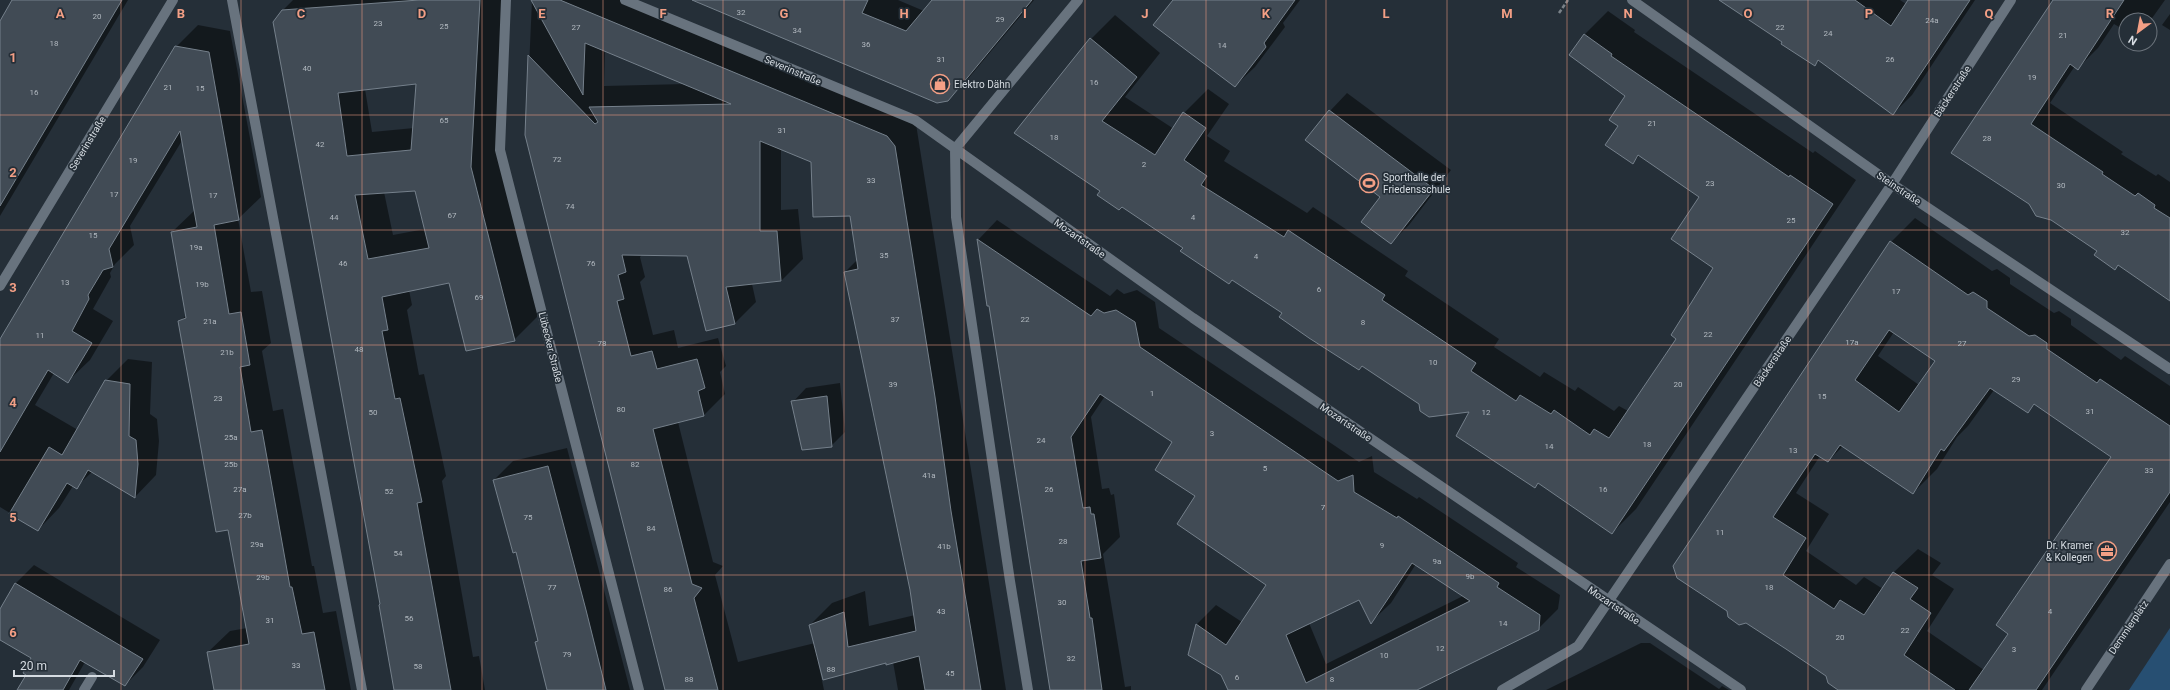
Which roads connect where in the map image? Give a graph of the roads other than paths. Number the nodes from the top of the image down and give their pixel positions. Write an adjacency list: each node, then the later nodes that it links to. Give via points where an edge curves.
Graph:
1 (174, 0): 10 (street, Severinstraße)
2 (232, 0): 16 (street)
3 (506, 0): 17 (street, Lübecker Straße, via 500,150)
4 (625, 0): 8 (street, Severinstraße, via 915,120)
5 (1078, 0): 8 (street)
6 (1632, 0): 9 (street, Steinstraße)
7 (2011, 0): 9 (street, Bäckerstraße)
8 (955, 150): 13 (street, Mozartstraße, via 1193,318); 18 (street, via 956,216)
9 (1892, 184): 11 (street, Steinstraße); 13 (street, Bäckerstraße)
10 (0, 286)
11 (2170, 369)
12 (2170, 564): 21 (street, Demmlerplatz)
13 (1609, 601): 19 (street, Bäckerstraße, via 1578,646); 20 (street, Mozartstraße)
14 (92, 677): 15 (street)
15 (84, 690)
16 (362, 690)
17 (639, 690)
18 (1028, 690)
19 (1502, 690)
20 (1741, 690)
21 (2086, 690)

